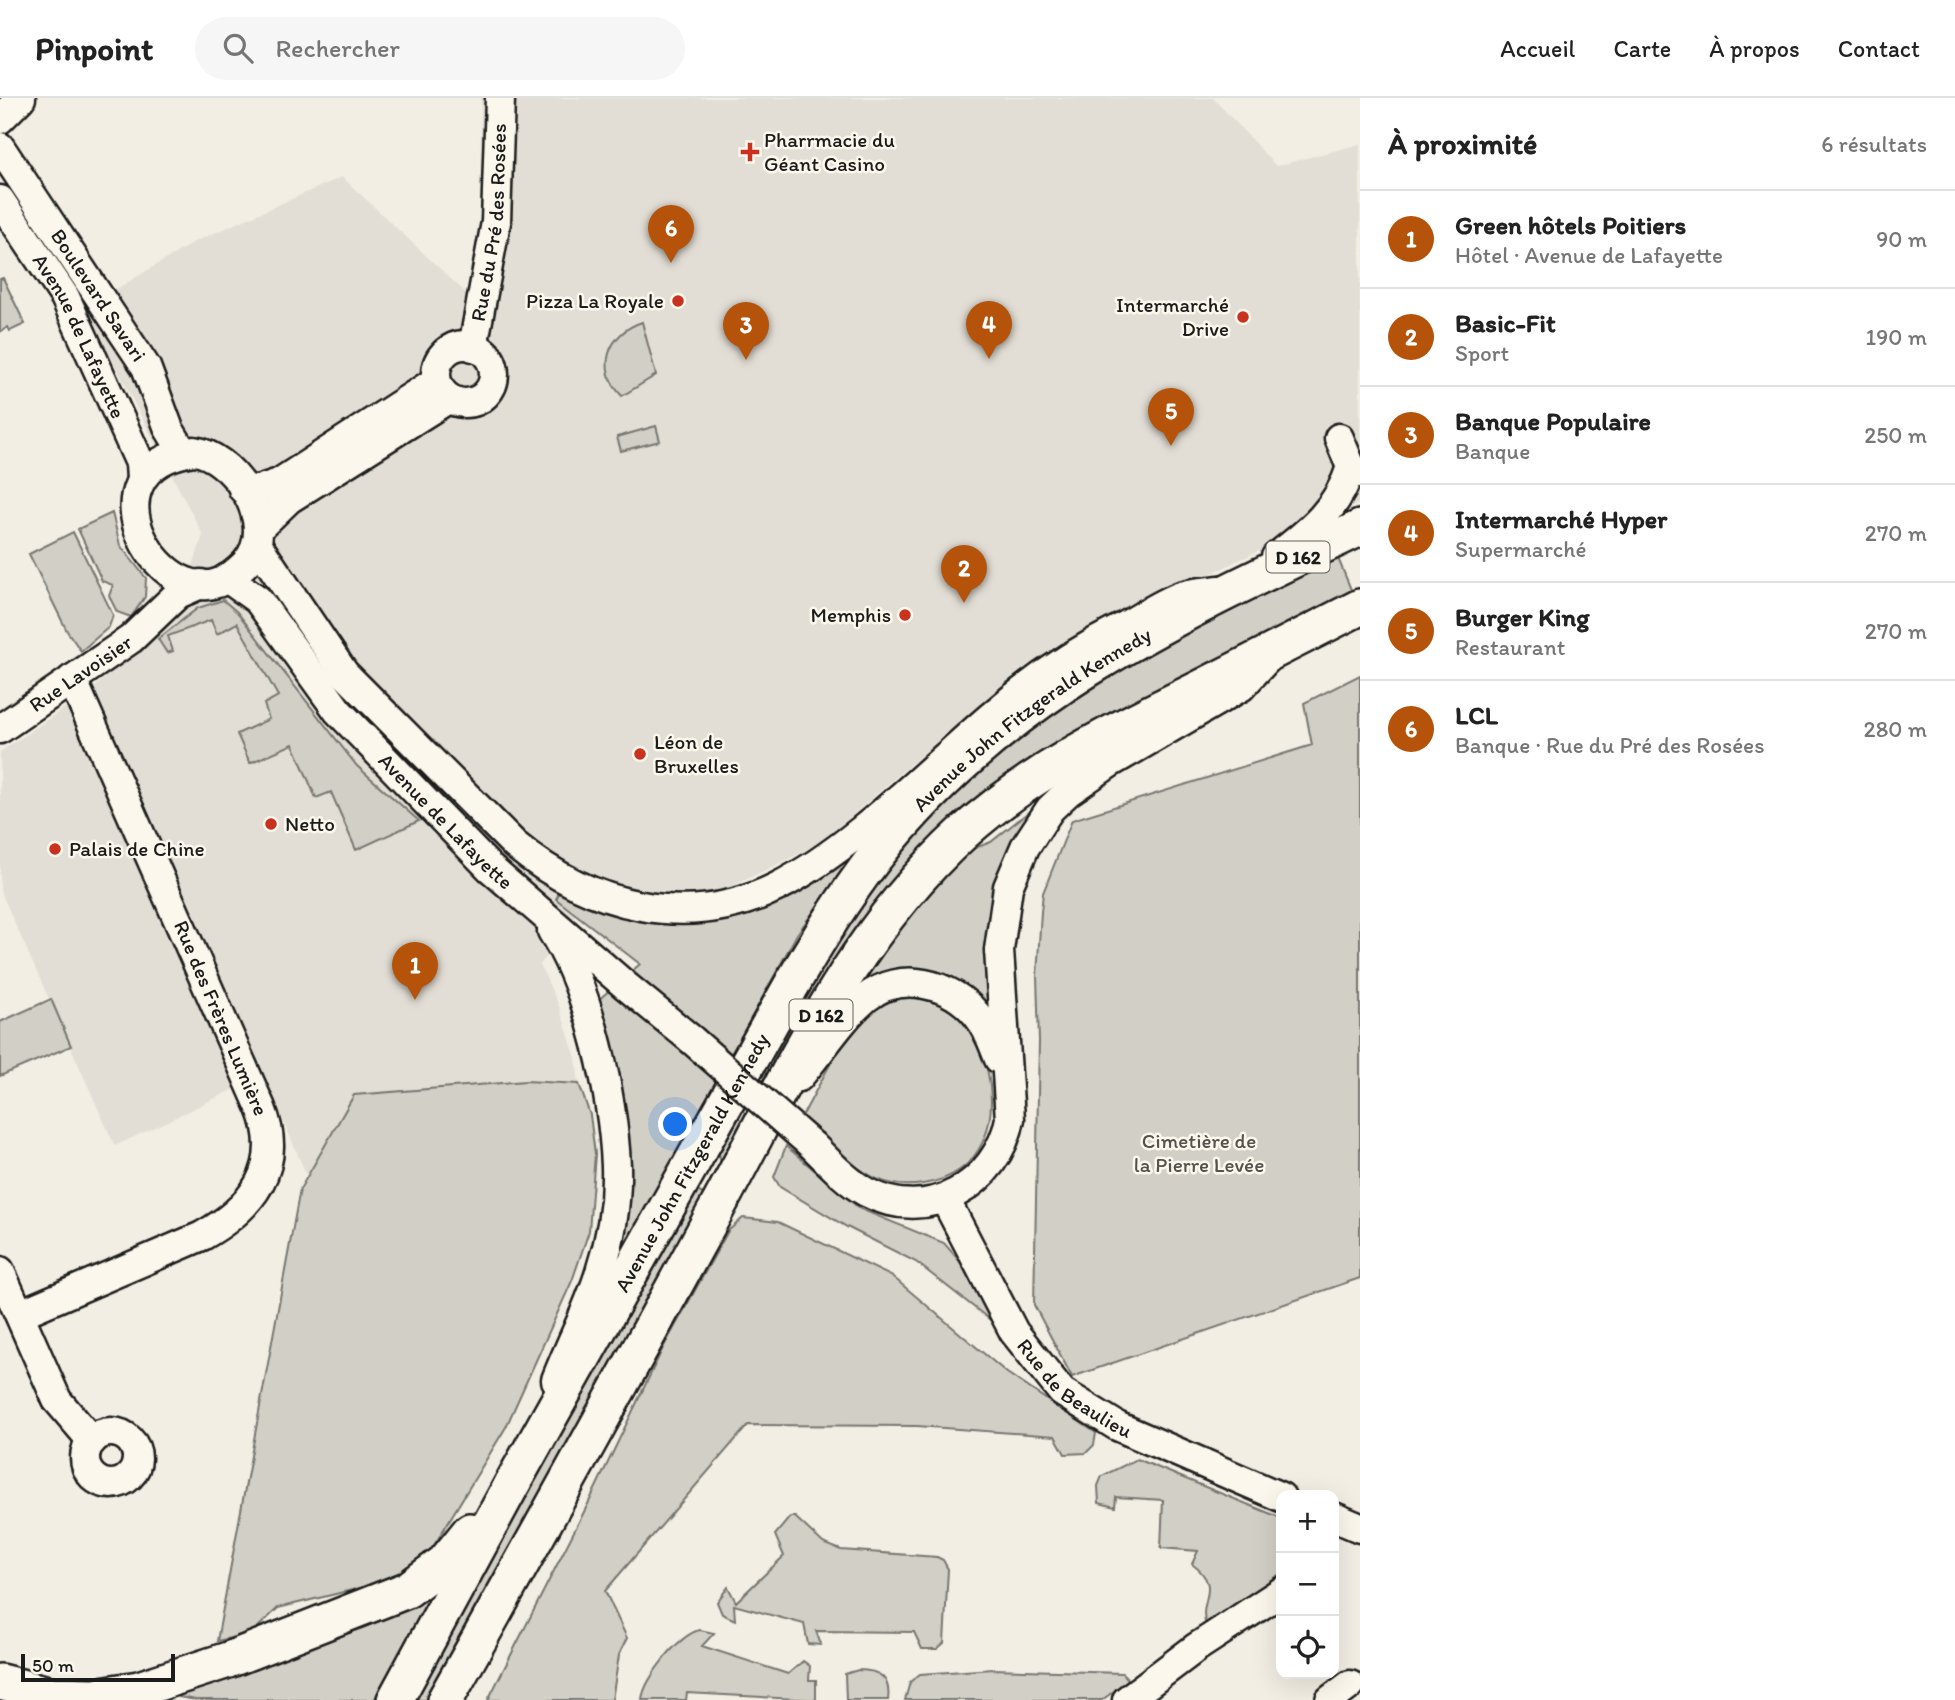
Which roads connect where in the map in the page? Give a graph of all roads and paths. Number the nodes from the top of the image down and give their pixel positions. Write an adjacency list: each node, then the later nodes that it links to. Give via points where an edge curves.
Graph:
1 (7, 98): 4 (street)
2 (21, 98): 5 (street)
3 (500, 98): 8 (street, Rue du Pré des Rosées, via 496,222)
4 (0, 105)
5 (0, 119)
6 (0, 147): 11 (street, Boulevard Savari, via 146,368 169,429)
7 (0, 200): 13 (street, Avenue de Lafayette, via 65,297 140,463)
8 (473, 346): 9 (street, Rue du Pré des Rosées, via 456,346 438,362); 9 (street, Rue du Pré des Rosées, via 492,364 494,375 485,396 463,404)
9 (442, 390): 14 (street, via 279,482); 16 (street, via 289,499)
10 (1339, 438): 12 (street)
11 (183, 452): 13 (street, via 165,457); 14 (street, Avenue de Lafayette, via 213,457)
12 (1355, 470): 19 (street, via 1336,503 1310,531)
13 (141, 480): 17 (street, Avenue de Lafayette, via 135,521)
14 (243, 489): 16 (street, Avenue de Lafayette, via 257,514)
15 (1360, 528): 19 (main road, Avenue John Fitzgerald Kennedy / D 162)
16 (258, 536): 18 (street, via 250,559); 24 (street, Avenue de Lafayette, via 344,673)
17 (155, 558): 18 (street, Avenue de Lafayette, via 174,576); 21 (street, via 160,586)
18 (214, 581): 21 (street, Rue Lavoisier, via 178,594); 26 (street, Avenue de Lafayette, via 247,590 260,602 321,690 362,737)
19 (1236, 587): 24 (street, Avenue de Lafayette, via 1182,596 1107,635 1043,675 862,830 787,881 744,900 716,906 665,910 619,903 590,892 526,854); 35 (main road, Avenue John Fitzgerald Kennedy / D 162, via 1114,650 1028,708 937,788 875,856 786,995)
20 (1360, 607): 22 (main road, D 162)
21 (157, 611): 23 (street, Rue Lavoisier, via 131,639)
22 (1274, 651): 29 (street, via 1241,687 1069,792 1036,829 1008,887 999,950); 30 (main road, Avenue John Fitzgerald Kennedy / D 162, via 1100,738 1024,785 962,835 906,892 860,951 796,1055)
23 (72, 679): 25 (street, Rue Lavoisier); 33 (street, Rue des Frères Lumière, via 261,1108 269,1149 258,1185 226,1222)
24 (377, 708): 27 (street, Avenue de Lafayette, via 532,886)
25 (0, 729)
26 (536, 909): 27 (street, Avenue de Lafayette); 28 (street, via 566,954)
27 (620, 971): 28 (street, via 587,985); 31 (street, Avenue de Lafayette, bridge, via 857,1186 903,1203)
28 (583, 998): 35 (street, via 613,1135 612,1218 600,1272)
29 (1010, 1090): 30 (street, via 986,1028 969,1006 942,988 901,983 863,1001); 31 (street, via 1010,1119 997,1155 969,1187)
30 (766, 1118): 39 (main road, Avenue John Fitzgerald Kennedy / D 162)
31 (945, 1199): 36 (street, Rue de Beaulieu, via 1014,1332 1062,1392 1117,1426)
32 (0, 1271): 33 (street)
33 (20, 1314): 34 (street, via 57,1400)
34 (92, 1441)
35 (517, 1475): 41 (main road, via 445,1562 407,1590 228,1660 139,1689 94,1696 52,1695); 42 (main road, Avenue John Fitzgerald Kennedy / D 162)
36 (1276, 1495)
37 (1339, 1519): 38 (street)
38 (1360, 1528)
39 (537, 1536): 43 (main road, Avenue John Fitzgerald Kennedy / D 162); 44 (main road, via 530,1577)
40 (1276, 1595): 45 (street)
41 (0, 1682)
42 (395, 1700)
43 (445, 1700)
44 (469, 1700)
45 (1127, 1700)

